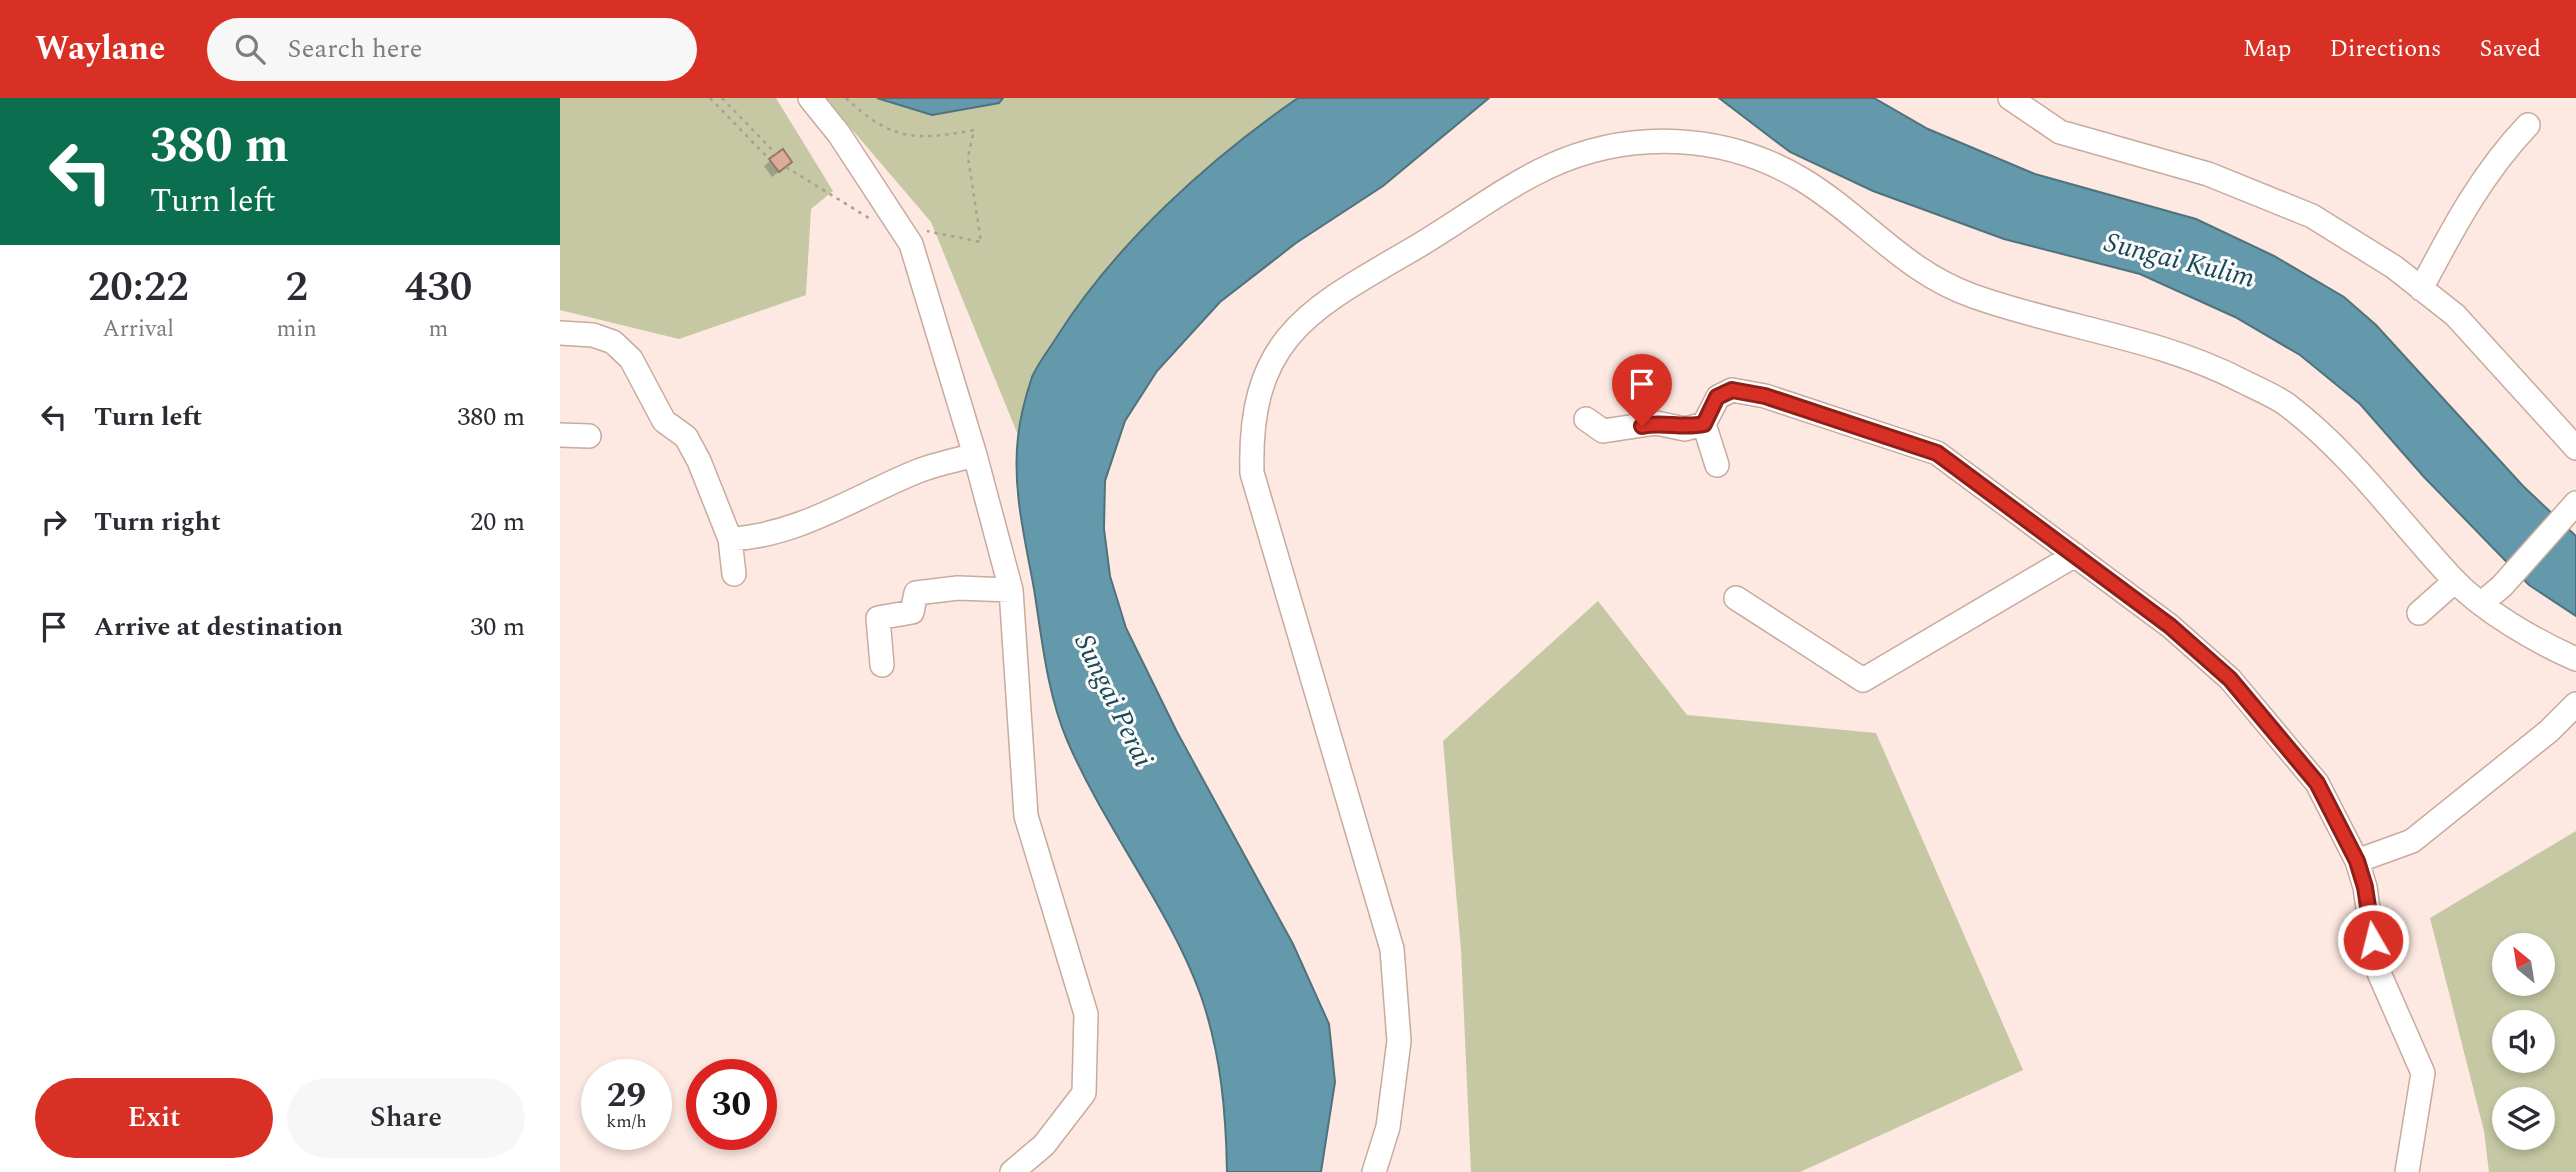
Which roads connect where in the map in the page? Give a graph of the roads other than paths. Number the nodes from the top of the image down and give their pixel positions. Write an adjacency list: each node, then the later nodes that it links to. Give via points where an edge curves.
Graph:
1 (810, 98): 11 (street, via 911,244)
2 (2010, 98): 4 (street, via 2060,132 2208,174 2312,216)
3 (2528, 125): 4 (street, via 2499,155)
4 (2421, 289): 10 (street, via 2455,315)
5 (560, 333): 14 (street, via 603,338 631,359 664,421 686,437)
6 (1586, 419): 7 (street, via 1603,431 1656,422 1685,429)
7 (1704, 424): 12 (street); 15 (street, via 1717,397 1732,390 1765,396 1937,453)
8 (560, 435): 9 (street)
9 (589, 436)
10 (2576, 448)
11 (975, 455): 14 (street, via 920,470 788,528); 18 (street)
12 (1717, 464)
13 (2576, 503): 20 (street)
14 (730, 539): 16 (street)
15 (2075, 555): 19 (street, via 1863,680); 25 (street, via 2170,626 2230,679 2317,783)
16 (734, 574)
17 (2455, 581): 20 (street); 21 (street); 27 (street, via 2339,449 2283,402 2214,366 2167,348 2018,313 1958,290 1917,270 1803,180 1749,155 1690,140 1649,141 1596,149 1547,168 1309,314 1273,355 1257,395 1251,432 1252,472 1392,949 1399,1041 1388,1127)
18 (1011, 590): 23 (street, via 958,588 916,593 912,612 878,618); 26 (street, via 1026,816 1086,1014 1084,1093 1044,1145)
19 (1736, 598)
20 (2483, 602): 22 (street, via 2533,640)
21 (2419, 613)
22 (2576, 659)
23 (882, 665)
24 (2576, 704): 25 (street, via 2549,732 2412,841)
25 (2357, 861): 28 (street, via 2376,966 2423,1073)
26 (1012, 1172)
27 (1374, 1172)
28 (2407, 1172)

